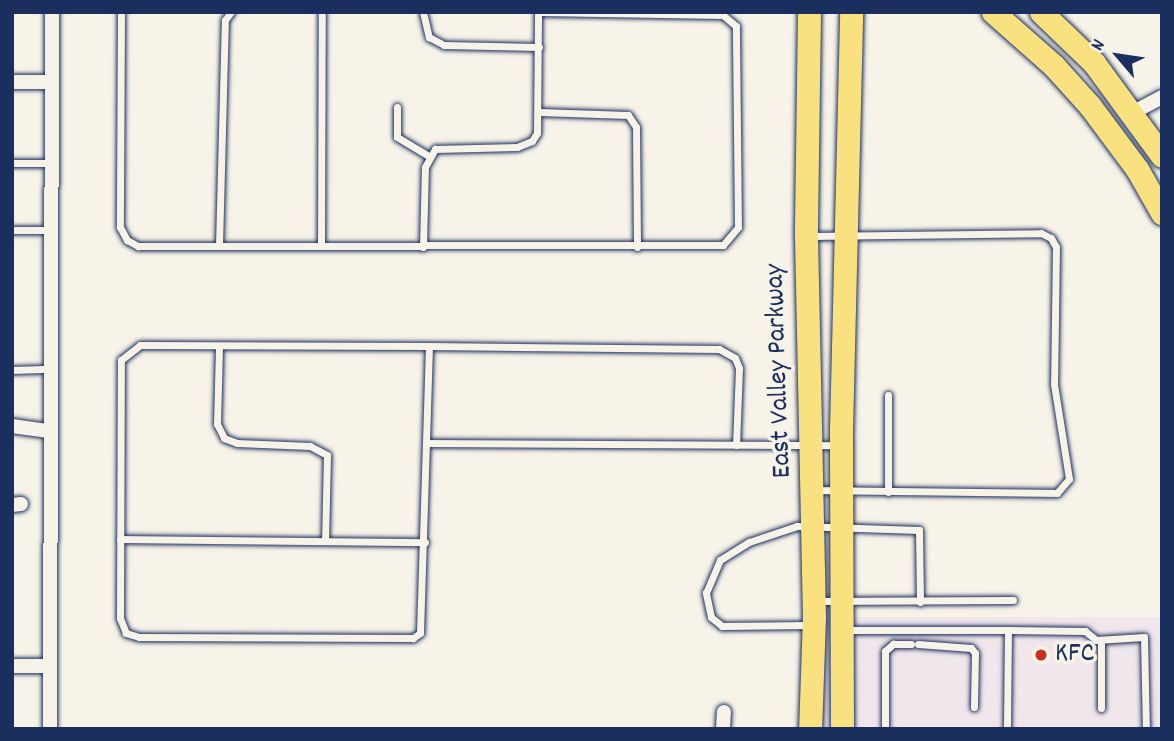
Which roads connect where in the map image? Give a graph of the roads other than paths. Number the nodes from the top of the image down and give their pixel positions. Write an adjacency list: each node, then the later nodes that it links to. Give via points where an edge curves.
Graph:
1 (52, 12): 13 (street)
2 (121, 12): 28 (lane, via 120,227 127,240 138,246)
3 (231, 12): 28 (lane, via 225,20)
4 (322, 12): 27 (lane)
5 (423, 12): 11 (lane, via 429,37 444,45)
6 (539, 12): 11 (lane); 30 (lane, via 723,15 736,26 735,235 723,245)
7 (809, 12): 25 (main road, East Valley Parkway)
8 (851, 12): 26 (main road, East Valley Parkway)
9 (993, 12): 22 (main road, via 1054,66 1090,106 1137,169)
10 (1041, 12): 17 (main road, via 1094,63)
11 (539, 47): 16 (lane)
12 (12, 82): 13 (street)
13 (52, 82): 21 (street)
14 (1162, 97): 17 (street)
15 (397, 107): 18 (lane, via 397,137)
16 (539, 112): 18 (lane, via 537,133 517,147 435,149); 30 (lane, via 628,115 636,127)
17 (1134, 112): 19 (main road)
18 (429, 156): 29 (lane)
19 (1162, 156)
20 (12, 163): 21 (lane)
21 (52, 163): 24 (street)
22 (1162, 213)
23 (12, 230): 24 (lane)
24 (51, 230): 33 (street)
25 (806, 236): 26 (lane); 40 (main road, East Valley Parkway)
26 (847, 236): 41 (main road, East Valley Parkway); 44 (lane, via 1041,233 1056,247 1054,384 1069,479 1057,494)
27 (321, 245): 28 (lane); 29 (lane)
28 (219, 246)
29 (423, 247): 30 (lane)
30 (637, 247)
31 (429, 346): 32 (lane); 38 (lane); 39 (lane, via 719,349 734,358 739,368)
32 (219, 347): 47 (lane, via 140,345 121,360); 48 (lane, via 217,424 224,438 237,443 310,446 327,455)
33 (50, 369): 34 (lane); 37 (street)
34 (12, 370)
35 (888, 395): 44 (lane)
36 (12, 426): 37 (street)
37 (49, 431): 59 (street)
38 (426, 443): 39 (lane); 49 (lane)
39 (736, 445): 40 (lane)
40 (813, 445): 41 (lane); 42 (main road, East Valley Parkway)
41 (841, 445): 43 (main road, East Valley Parkway)
42 (813, 490): 43 (lane); 45 (main road, East Valley Parkway)
43 (841, 491): 44 (lane); 46 (main road, East Valley Parkway)
44 (888, 492)
45 (813, 527): 46 (lane); 51 (main road, East Valley Parkway); 54 (lane, via 797,526 749,542 720,559 706,593 711,617 730,629)
46 (841, 528): 52 (main road, East Valley Parkway); 53 (lane, via 919,530)
47 (120, 539): 48 (lane); 49 (lane, via 120,618 126,633 139,637 413,638 423,627)
48 (325, 541): 49 (lane)
49 (425, 542)
50 (1013, 600): 53 (lane)
51 (814, 601): 52 (lane); 54 (main road, East Valley Parkway)
52 (843, 602): 53 (lane); 55 (main road, East Valley Parkway)
53 (920, 602)
54 (813, 624): 60 (main road, East Valley Parkway)
55 (843, 630): 56 (lane); 68 (main road, East Valley Parkway)
56 (1008, 630): 57 (lane, via 1085,631); 70 (lane)
57 (1101, 640): 62 (lane); 71 (lane, via 1144,638)
58 (12, 666): 59 (street)
59 (50, 666): 64 (street)
60 (811, 702): 66 (main road, East Valley Parkway); 67 (main road)
61 (974, 707): 69 (lane, via 975,653 971,648 893,645 885,651)
62 (1101, 708)
63 (724, 712): 65 (street)
64 (50, 729)
65 (723, 729)
66 (810, 729)
67 (822, 729)
68 (842, 729)
69 (885, 729)
70 (1007, 729)
71 (1146, 729)

